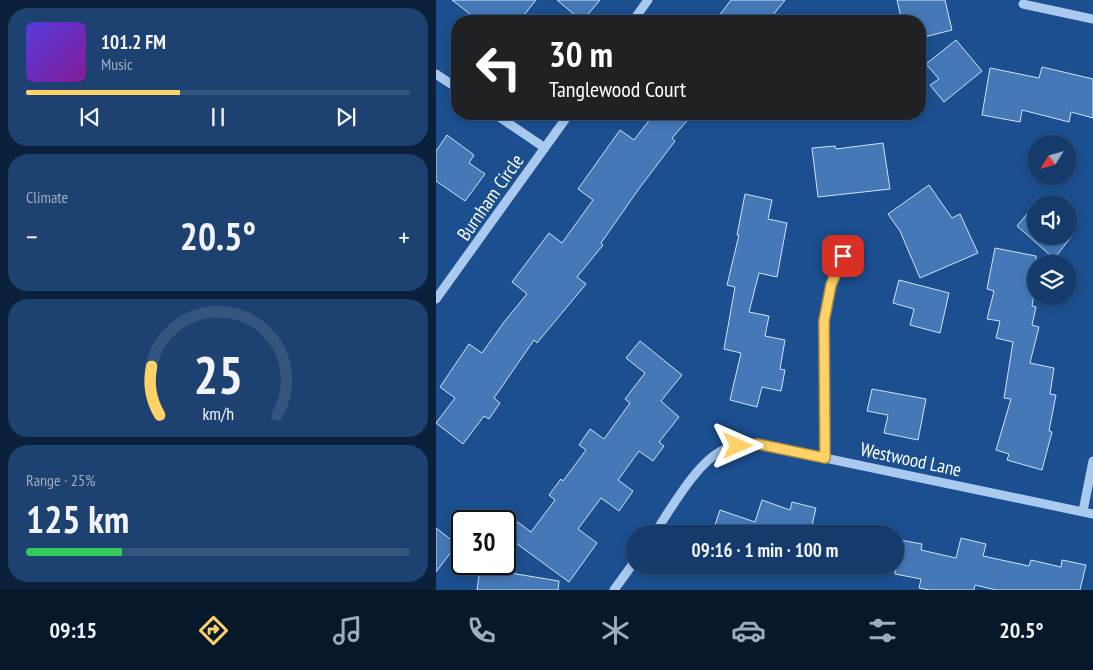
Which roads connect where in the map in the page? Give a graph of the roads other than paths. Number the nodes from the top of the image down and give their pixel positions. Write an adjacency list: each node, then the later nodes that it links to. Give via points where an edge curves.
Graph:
1 (648, 0): 3 (street)
2 (1023, 4): 4 (street)
3 (638, 15)
4 (1093, 19)
5 (436, 74): 6 (street)
6 (451, 84)
7 (504, 120): 9 (street)
8 (564, 120): 9 (street, Burnham Circle)
9 (545, 148): 11 (street, Burnham Circle)
10 (843, 256): 12 (street, via 831,285 824,321)
11 (436, 299)
12 (825, 458): 14 (street, Westwood Lane); 16 (street, Westwood Lane, via 758,444 723,450 708,461)
13 (1093, 461): 14 (street)
14 (1083, 512): 15 (street, Westwood Lane)
15 (1093, 514)
16 (661, 525)
17 (626, 573): 18 (street)
18 (614, 590)

